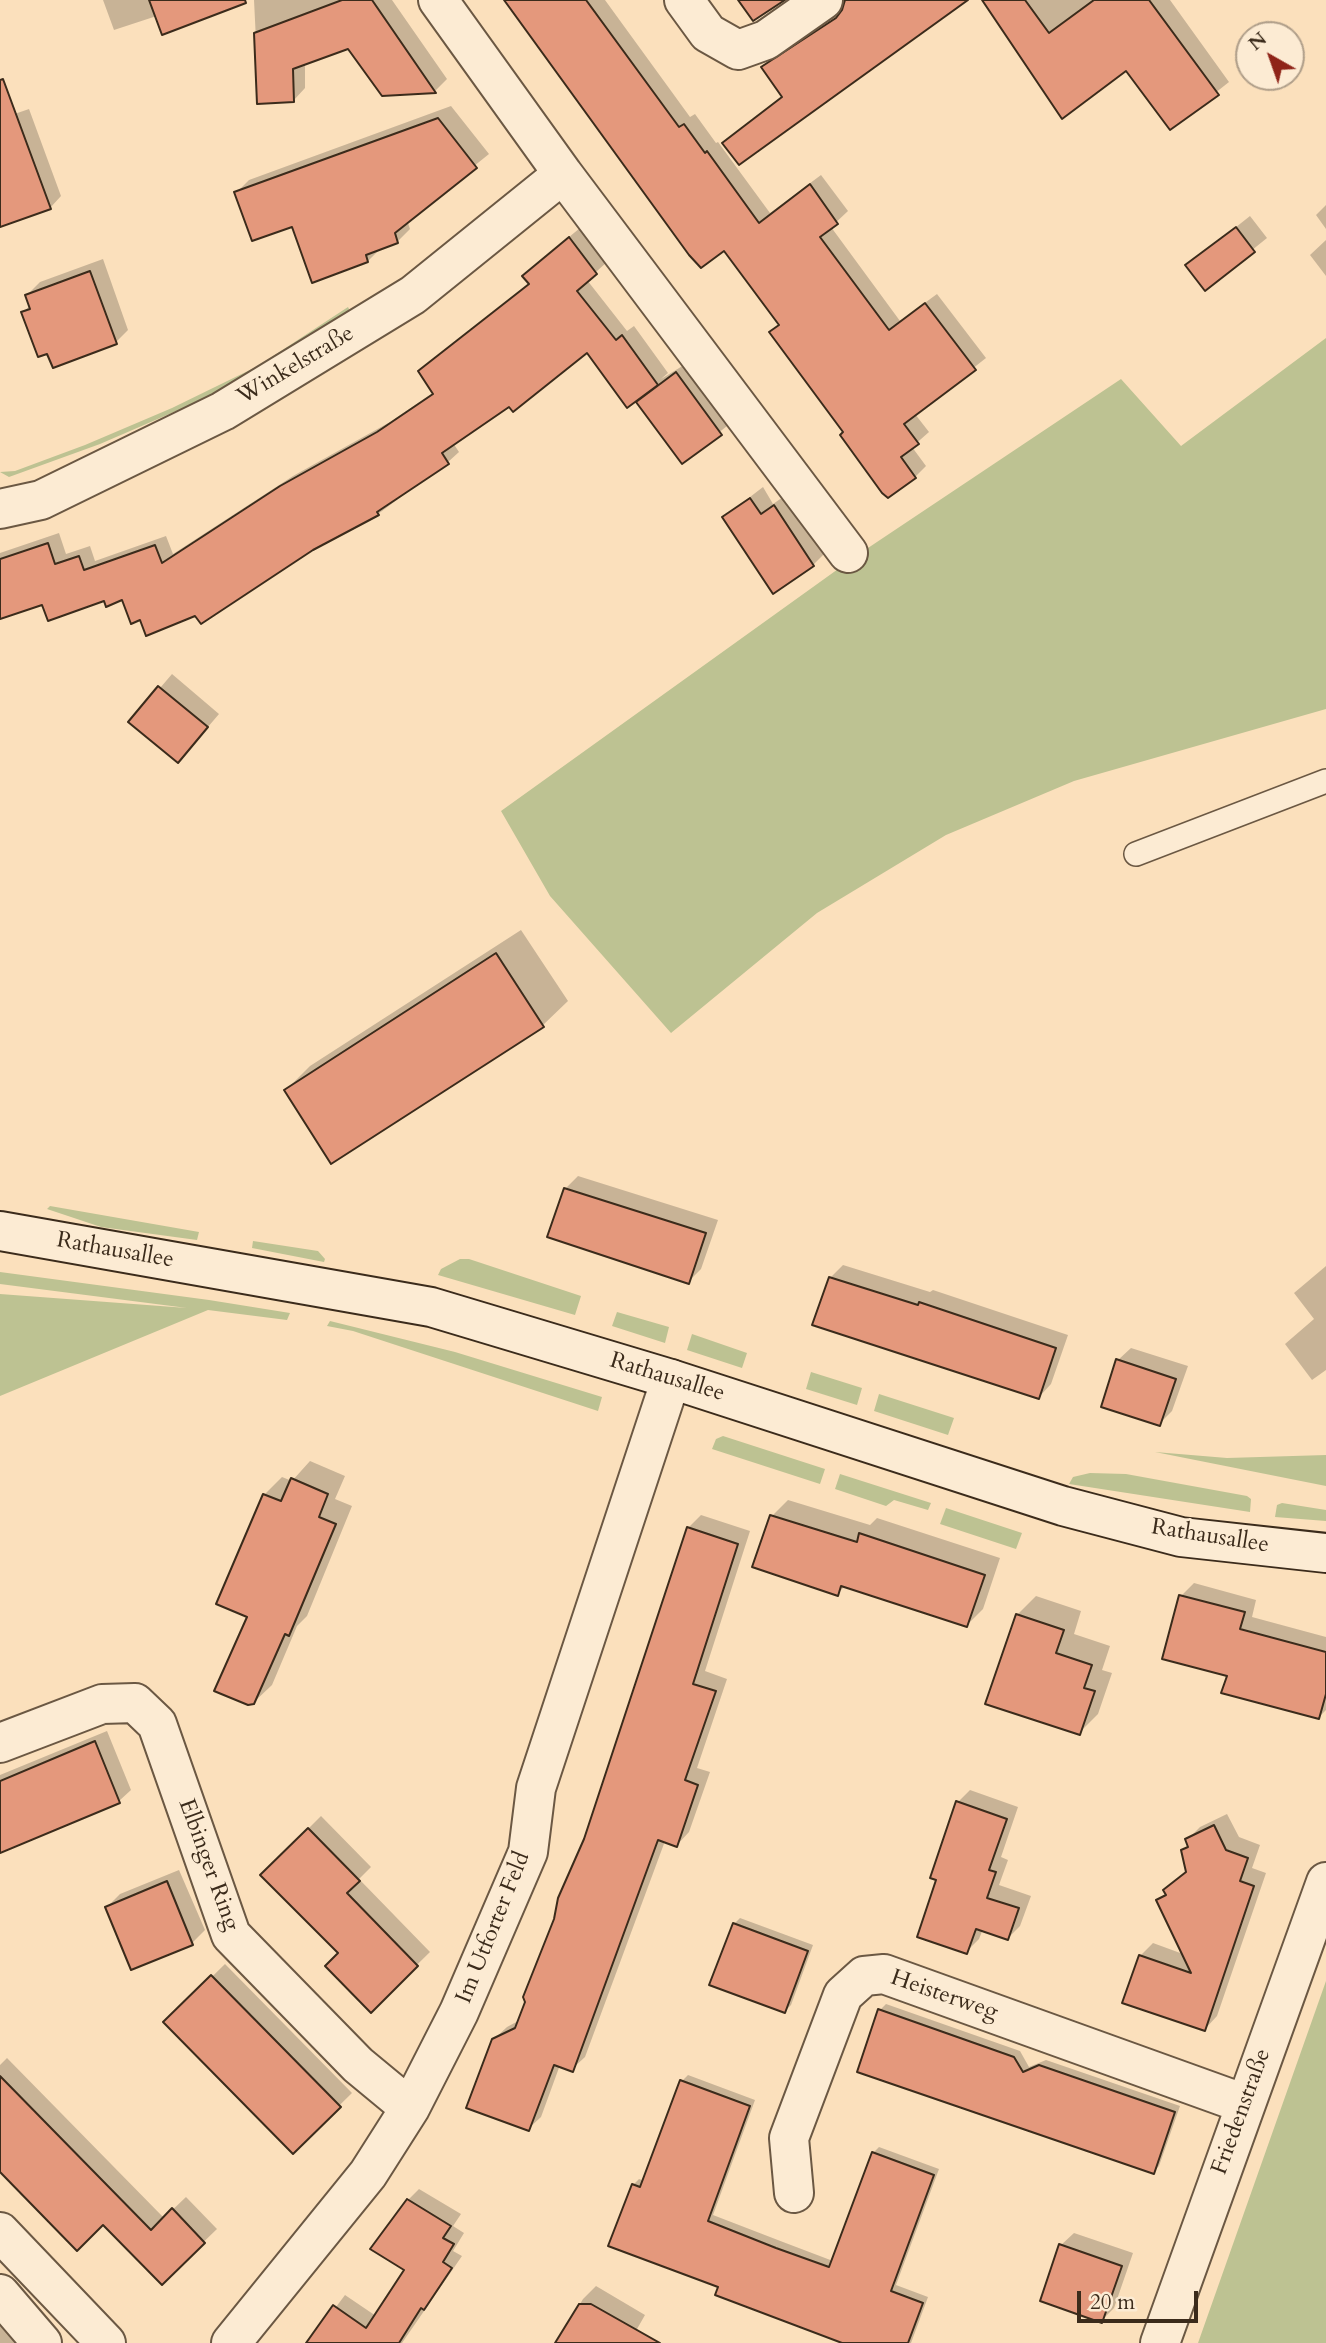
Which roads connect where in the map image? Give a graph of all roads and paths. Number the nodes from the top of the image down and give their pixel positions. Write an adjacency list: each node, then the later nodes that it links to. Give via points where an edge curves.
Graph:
1 (684, 0): 2 (street, via 708,33 738,50 766,40)
2 (823, 0)
3 (450, 4): 4 (street)
4 (563, 174): 5 (street, Winkelstraße, via 413,295 223,411 41,500); 6 (street)
5 (0, 509)
6 (848, 553)
7 (1326, 780): 8 (lane)
8 (1136, 854)
9 (0, 1230): 10 (street, Rathausallee, via 431,1307)
10 (671, 1379): 11 (street, Rathausallee, via 1063,1506 1181,1537); 15 (street, Im Utforter Feld, via 536,1788 527,1852 460,2012)
11 (1326, 1552)
12 (0, 1743): 15 (street, Elbinger Ring, via 102,1704 135,1703 157,1724 231,1935 358,2065)
13 (1326, 1882): 14 (street, Friedenstraße)
14 (1245, 2104): 16 (street, Heisterweg, via 884,1974 864,1976 843,1995 789,2138); 22 (street, Friedenstraße)
15 (410, 2108): 21 (street, Im Utforter Feld, via 369,2174)
16 (794, 2193)
17 (0, 2232): 20 (street)
18 (0, 2294): 19 (street)
19 (42, 2343)
20 (106, 2343)
21 (231, 2343)
22 (1160, 2343)

